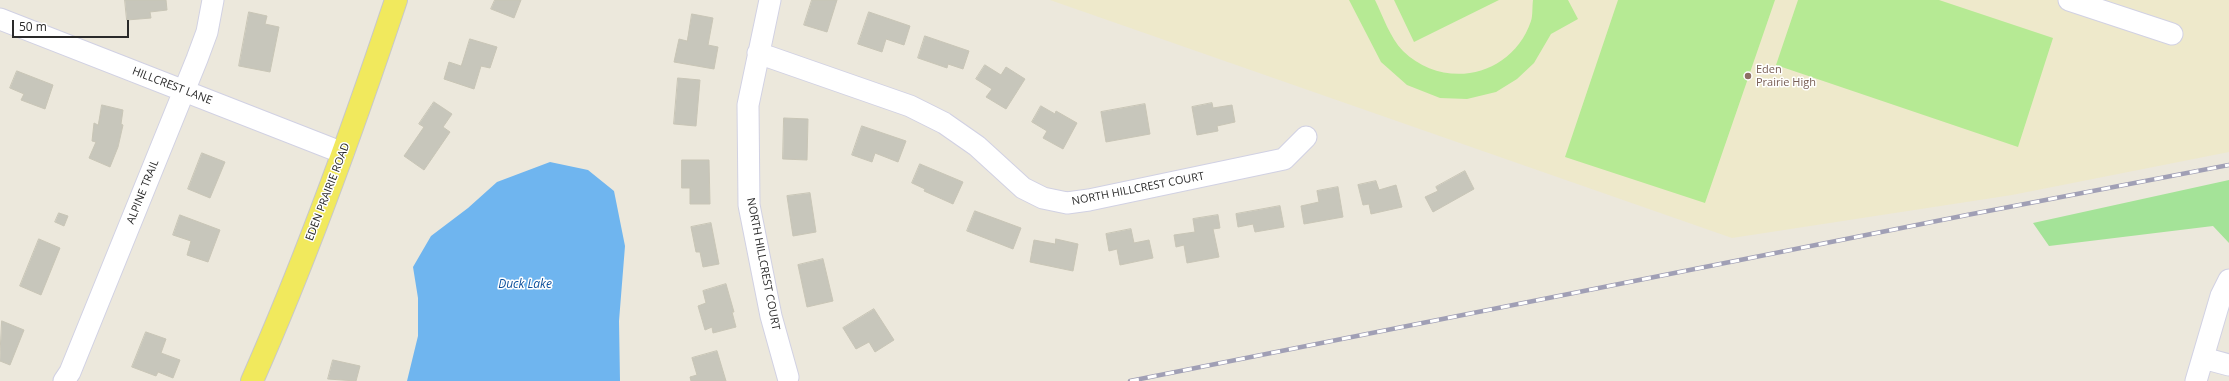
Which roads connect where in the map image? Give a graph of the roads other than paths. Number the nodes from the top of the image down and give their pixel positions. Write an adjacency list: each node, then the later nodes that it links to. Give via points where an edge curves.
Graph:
1 (213, 0): 8 (street, ALPINE TRAIL, via 207,32)
2 (396, 0): 10 (main road, EDEN PRAIRIE ROAD)
3 (770, 0): 7 (street, NORTH HILLCREST COURT)
4 (2069, 0): 6 (street)
5 (0, 19): 8 (street, HILLCREST LANE)
6 (2172, 34)
7 (758, 54): 9 (street, NORTH HILLCREST COURT, via 910,106 944,123 977,146 1023,188 1043,198 1067,203 1284,159); 14 (street, NORTH HILLCREST COURT, via 748,105 749,205 771,316)
8 (184, 91): 10 (street, HILLCREST LANE); 15 (street, ALPINE TRAIL, via 70,372)
9 (1306, 137)
10 (343, 153): 16 (main road, EDEN PRAIRIE ROAD)
11 (2229, 280): 12 (street, via 2221,296)
12 (2203, 358): 13 (street); 17 (street)
13 (2229, 365)
14 (788, 377)
15 (64, 381)
16 (252, 381)
17 (2196, 381)

